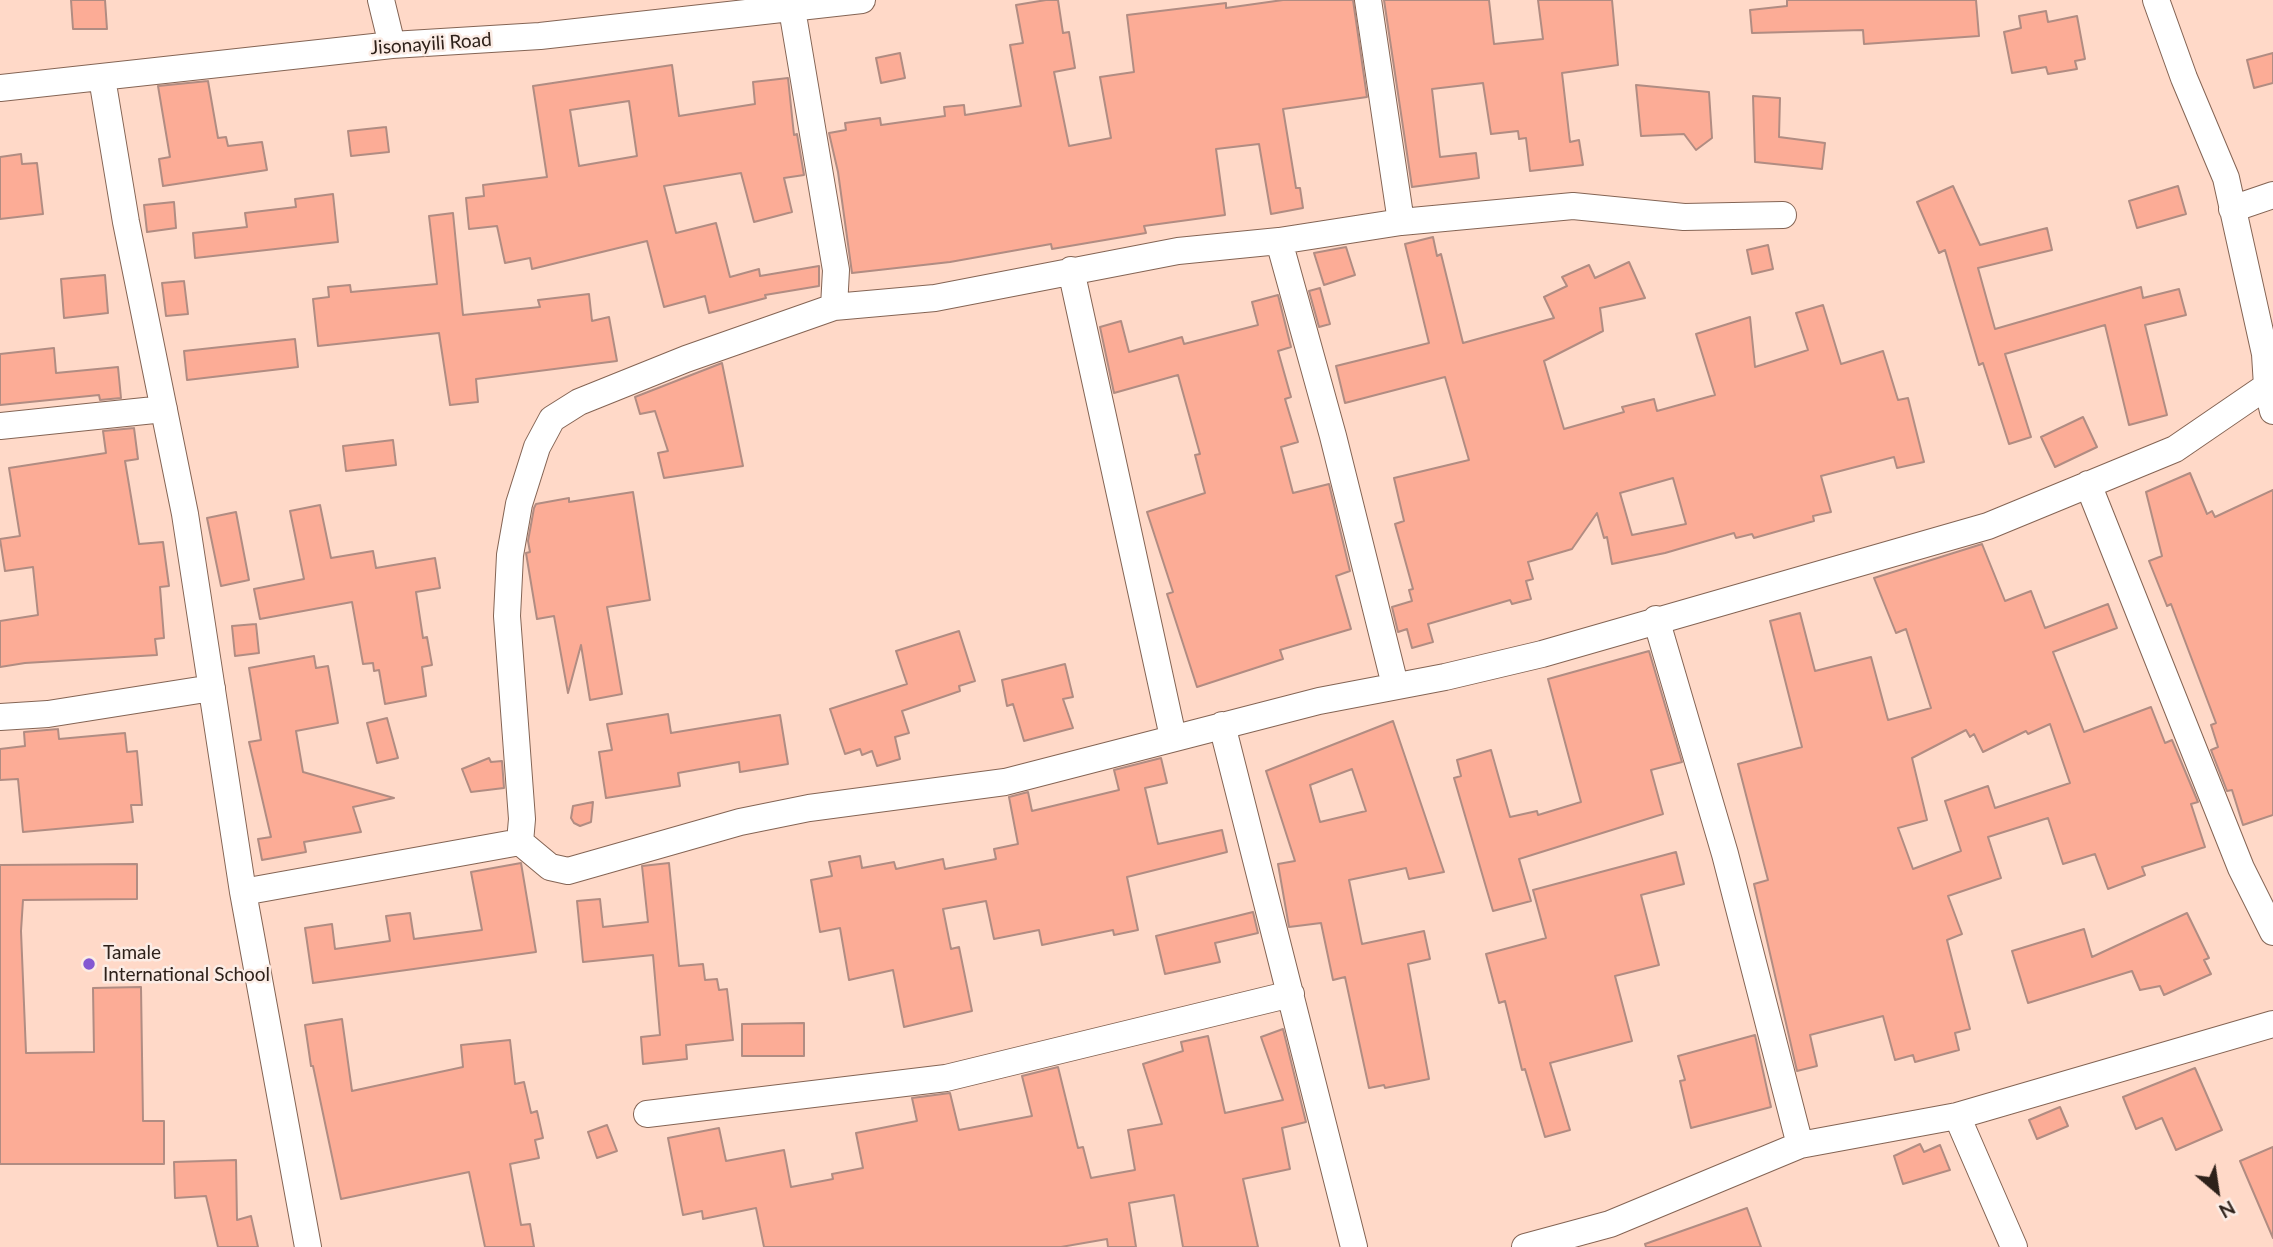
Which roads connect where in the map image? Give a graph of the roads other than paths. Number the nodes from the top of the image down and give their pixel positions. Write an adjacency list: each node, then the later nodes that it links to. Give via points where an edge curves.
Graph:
1 (381, 0): 7 (street)
2 (862, 0): 6 (street, Jisonayili Road)
3 (1368, 0): 13 (street)
4 (2157, 0): 11 (street, via 2226,178)
5 (748, 5): 6 (street, Jisonayili Road); 7 (street, Jisonayili Road, via 540,36)
6 (792, 9): 16 (street, via 836,270)
7 (392, 45): 8 (street, Jisonayili Road)
8 (102, 78): 9 (street, Jisonayili Road); 18 (street)
9 (0, 88)
10 (2273, 195): 11 (street)
11 (2232, 209): 17 (street, via 2265,354)
12 (1783, 215): 13 (street, via 1684,216 1573,206)
13 (1401, 222): 14 (street)
14 (1279, 241): 15 (street, via 1178,251); 22 (street)
15 (1071, 270): 16 (street, via 934,298); 26 (street)
16 (834, 307): 27 (street, via 686,359 579,402 552,419 537,447 519,505 510,555 507,616)
17 (2270, 399): 20 (street, via 2175,449)
18 (164, 409): 19 (street); 23 (street)
19 (0, 426)
20 (2088, 484): 21 (street, via 1988,526); 29 (street, via 2241,867)
21 (1656, 620): 22 (street, via 1542,654); 34 (street, via 1725,854)
22 (1395, 685): 25 (street)
23 (212, 688): 24 (street, via 48,714); 28 (street)
24 (0, 717)
25 (1222, 725): 26 (street); 30 (street)
26 (1173, 737): 27 (street, via 1005,782 809,808 740,822 568,871 550,867)
27 (520, 842): 28 (street)
28 (243, 892): 35 (street)
29 (2273, 932)
30 (1290, 994): 32 (street, via 946,1077); 36 (street)
31 (2273, 1024): 33 (street)
32 (647, 1114)
33 (1957, 1116): 34 (street); 38 (street)
34 (1800, 1145): 37 (street, via 1609,1224)
35 (308, 1247)
36 (1354, 1247)
37 (1525, 1247)
38 (2014, 1247)

